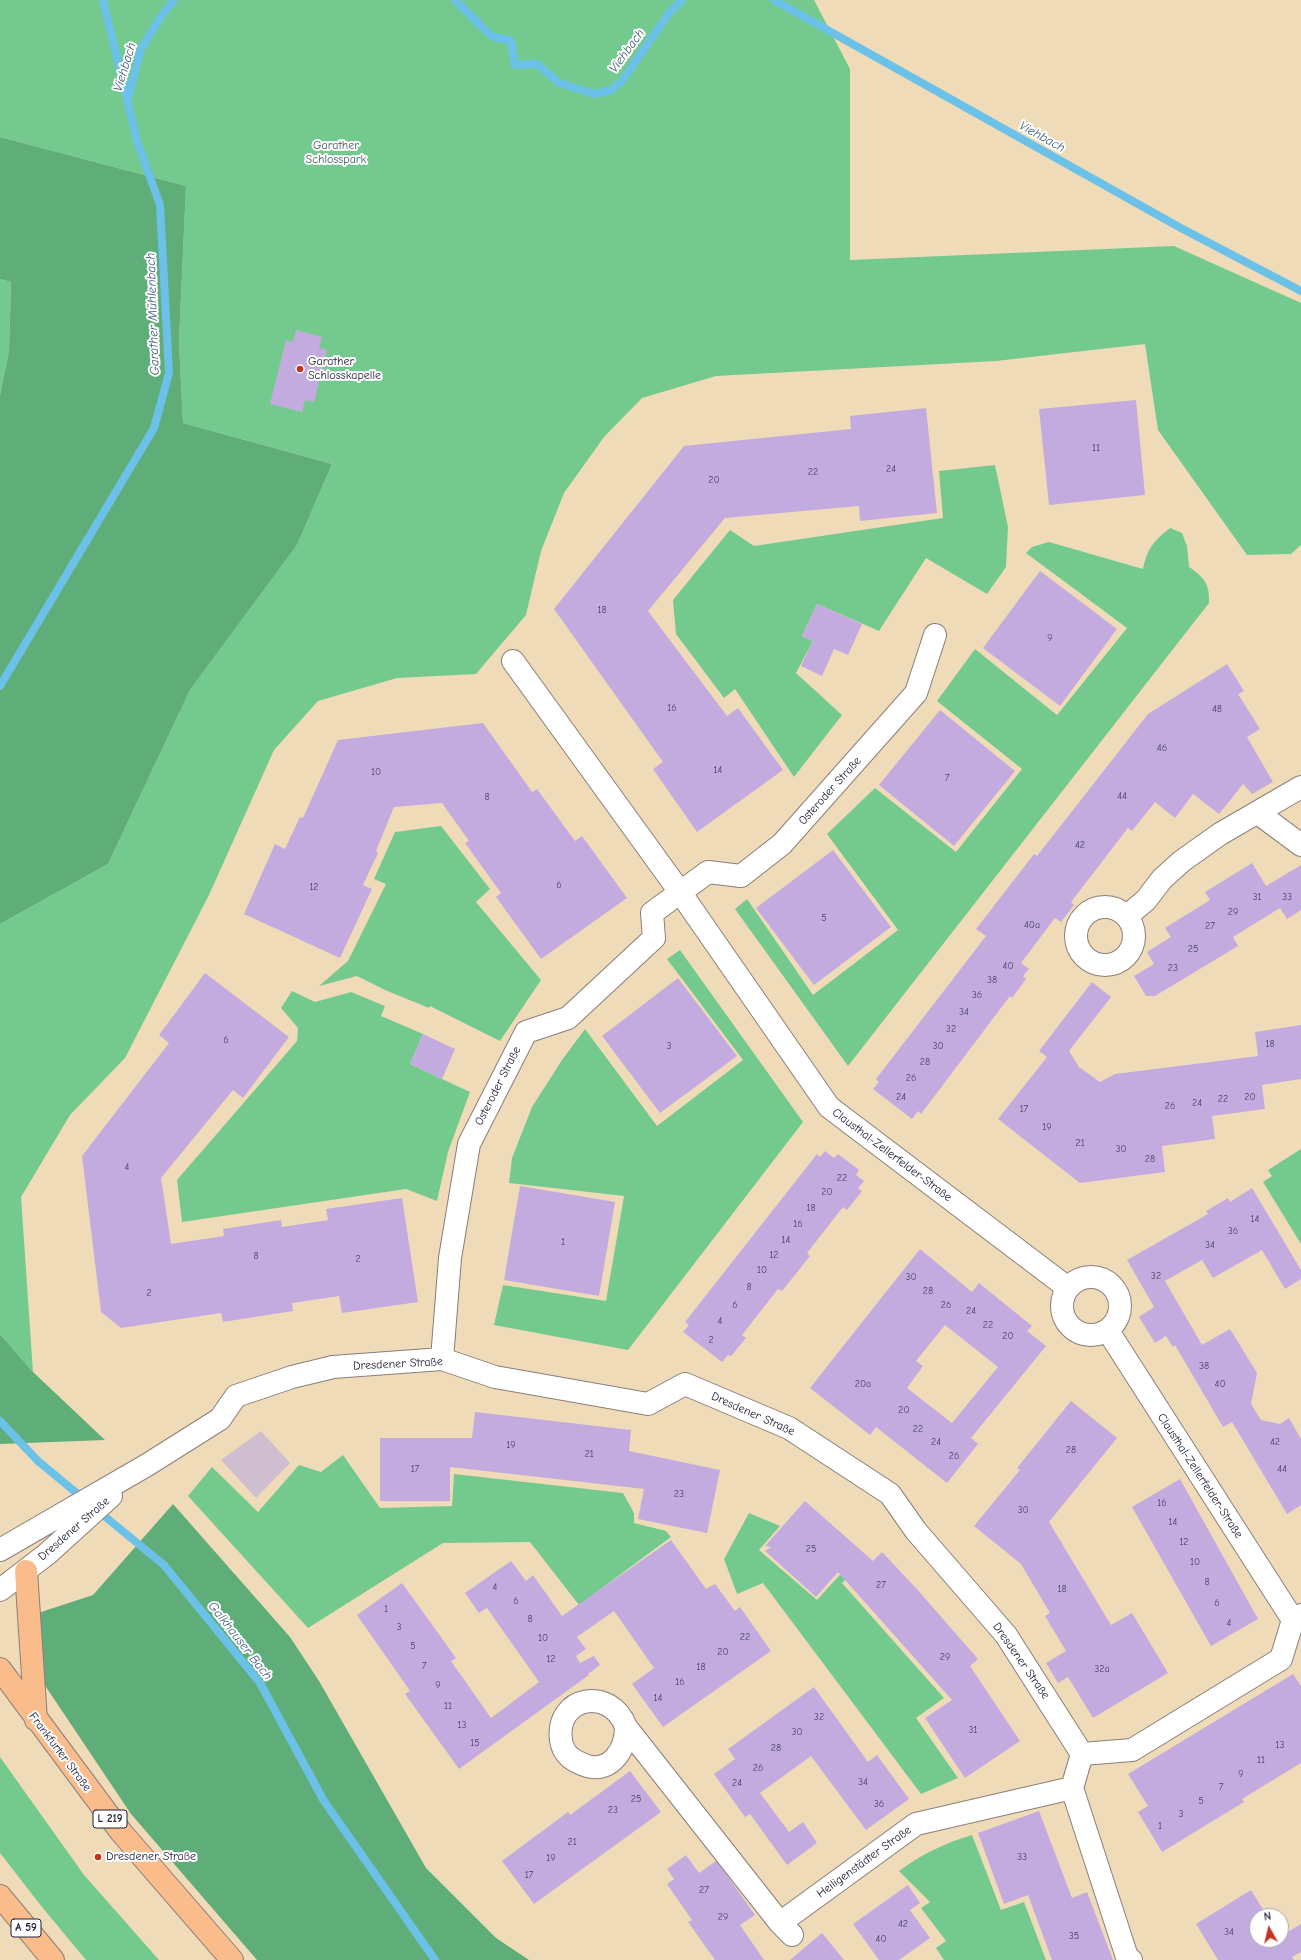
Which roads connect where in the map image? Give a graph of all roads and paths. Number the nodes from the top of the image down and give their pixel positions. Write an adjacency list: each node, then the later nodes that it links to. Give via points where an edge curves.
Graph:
1 (935, 635): 6 (street, Osteroder Straße, via 916,694 782,844 741,876 708,872)
2 (513, 661): 6 (street)
3 (1301, 787): 4 (street)
4 (1258, 813): 5 (street); 7 (street, via 1220,834 1182,861 1162,879 1146,900)
5 (1301, 844)
6 (680, 892): 8 (street, Clausthal-Zellerfelder-Straße, via 829,1107); 10 (street, Osteroder Straße, via 652,913 654,938 568,1018 526,1032 469,1144 450,1258)
7 (1127, 916)
8 (1068, 1288): 9 (street, via 1062,1299 1062,1310 1065,1320 1072,1329 1088,1335 1099,1335); 9 (street, via 1076,1280 1096,1277 1116,1289 1121,1303 1119,1317)
9 (1108, 1331): 15 (street, Clausthal-Zellerfelder-Straße)
10 (442, 1359): 11 (street, Dresdener Straße, via 334,1367 292,1377 236,1396 220,1419); 19 (street, Dresdener Straße, via 495,1377 648,1404 685,1384 789,1428 890,1494 916,1531 1006,1634)
11 (146, 1465): 12 (street, Dresdener Straße); 13 (street, Dresdener Straße)
12 (0, 1550)
13 (26, 1571): 14 (street, Dresdener Straße); 17 (main road)
14 (0, 1590)
15 (1297, 1618): 19 (street, Clausthal-Zellerfelder-Straße, via 1281,1659 1132,1750)
16 (0, 1669): 17 (main road, Frankfurter Straße / L 219)
17 (36, 1720): 23 (main road, Frankfurter Straße / L 219, via 121,1832)
18 (626, 1727): 20 (street, Heiligenstädter Straße, via 786,1929 916,1824)
19 (1082, 1754): 20 (street)
20 (1072, 1788): 24 (street, via 1127,1957)
21 (0, 1896): 22 (main road, A 59)
22 (53, 1960)
23 (232, 1960)
24 (1131, 1960)

